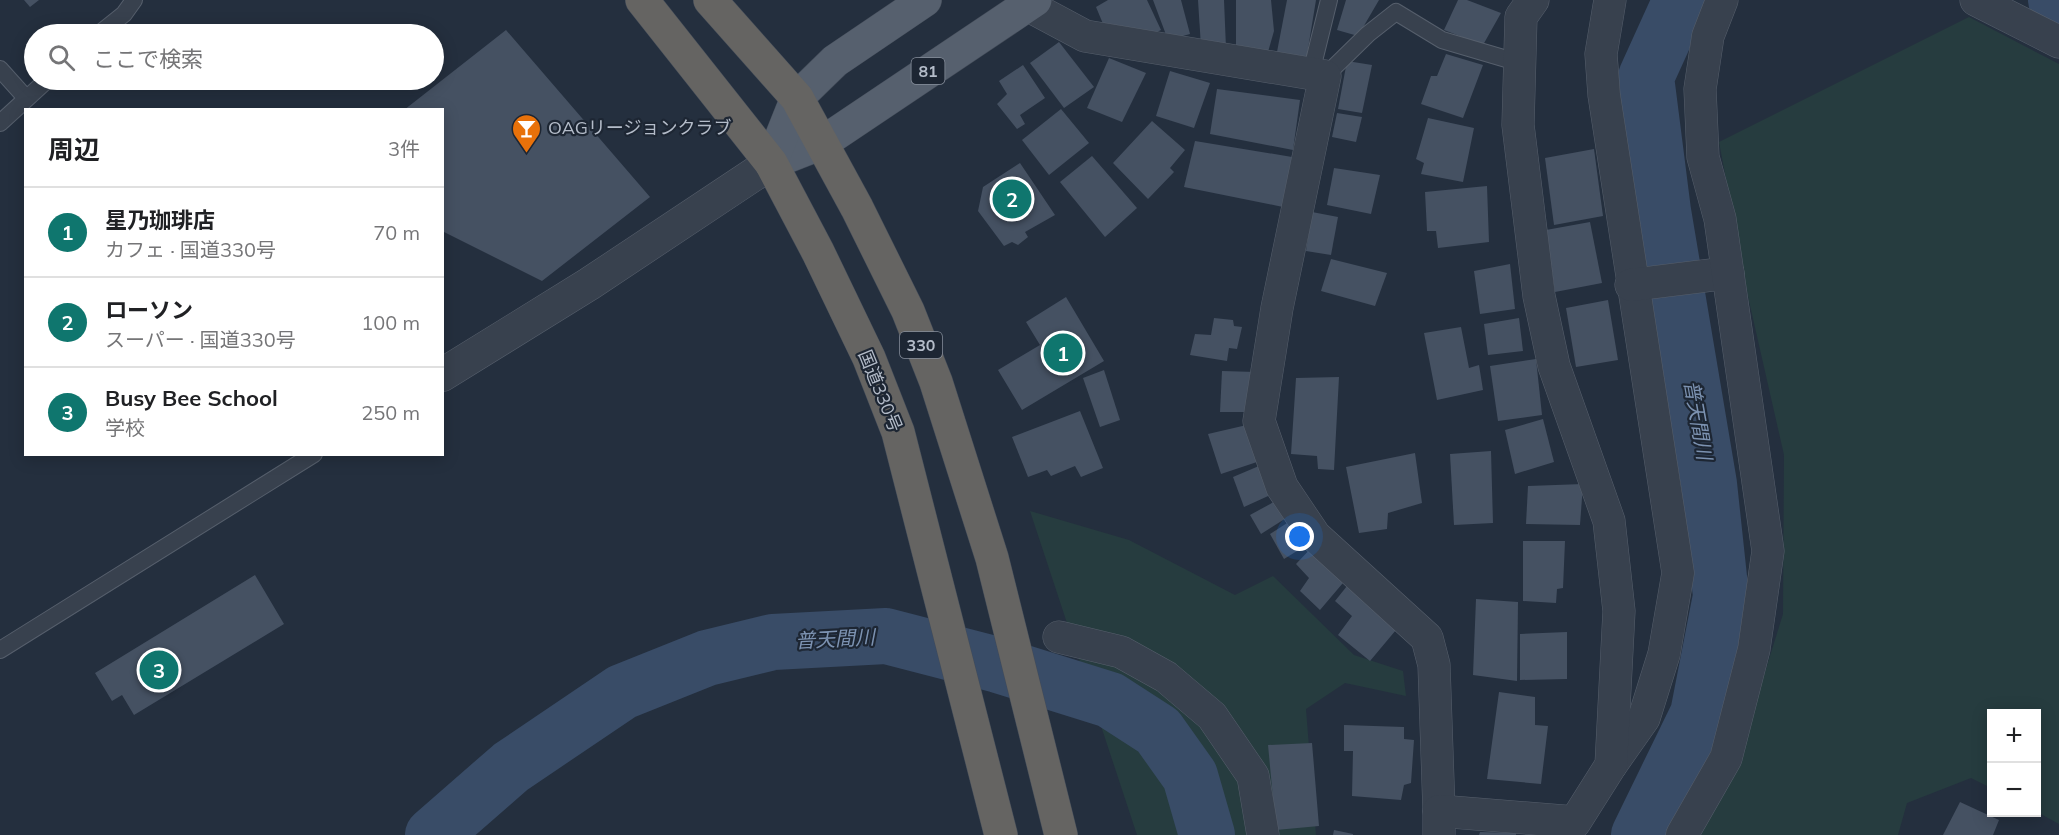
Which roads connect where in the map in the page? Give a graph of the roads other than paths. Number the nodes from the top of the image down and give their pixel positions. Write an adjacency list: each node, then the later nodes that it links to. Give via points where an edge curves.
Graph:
1 (134, 0): 11 (lane)
2 (642, 0): 21 (highway, 国道330号)
3 (710, 0): 18 (highway, 330)
4 (925, 0): 18 (main road, via 835,61)
5 (1329, 0): 15 (lane)
6 (1533, 0): 13 (street, via 1521,17)
7 (1610, 0): 23 (street, via 1601,54)
8 (1722, 0): 22 (street, via 1708,36 1700,89 1703,157 1720,219)
9 (1976, 0): 12 (street)
10 (1031, 3): 15 (street, via 1085,36); 20 (main road, 81)
11 (112, 24)
12 (2059, 42)
13 (1520, 63): 15 (lane, via 1442,40 1396,12); 28 (street, via 1518,125 1539,296 1554,366 1609,521 1619,611)
14 (0, 69): 17 (lane)
15 (1318, 74): 29 (street, via 1258,421 1282,487 1315,536 1427,638 1434,665)
16 (35, 90): 17 (lane)
17 (26, 98): 19 (lane)
18 (797, 98): 20 (highway, 330); 21 (main road)
19 (0, 123)
20 (822, 143): 21 (main road, 81); 31 (highway, 330, via 908,311 936,382 992,558)
21 (771, 163): 24 (street, via 599,278); 30 (highway, 国道330号, via 869,358 898,432)
22 (1726, 274): 23 (street); 33 (street, via 1768,552 1754,649 1726,758)
23 (1633, 285): 28 (street, via 1678,573 1664,654 1644,718)
24 (444, 374)
25 (311, 456): 27 (lane)
26 (1059, 637): 32 (street, via 1121,652 1166,677 1212,716 1253,776)
27 (0, 650)
28 (1611, 765): 29 (street, via 1575,822)
29 (1439, 823)
30 (1001, 835)
31 (1061, 835)
32 (1263, 835)
33 (1682, 835)

